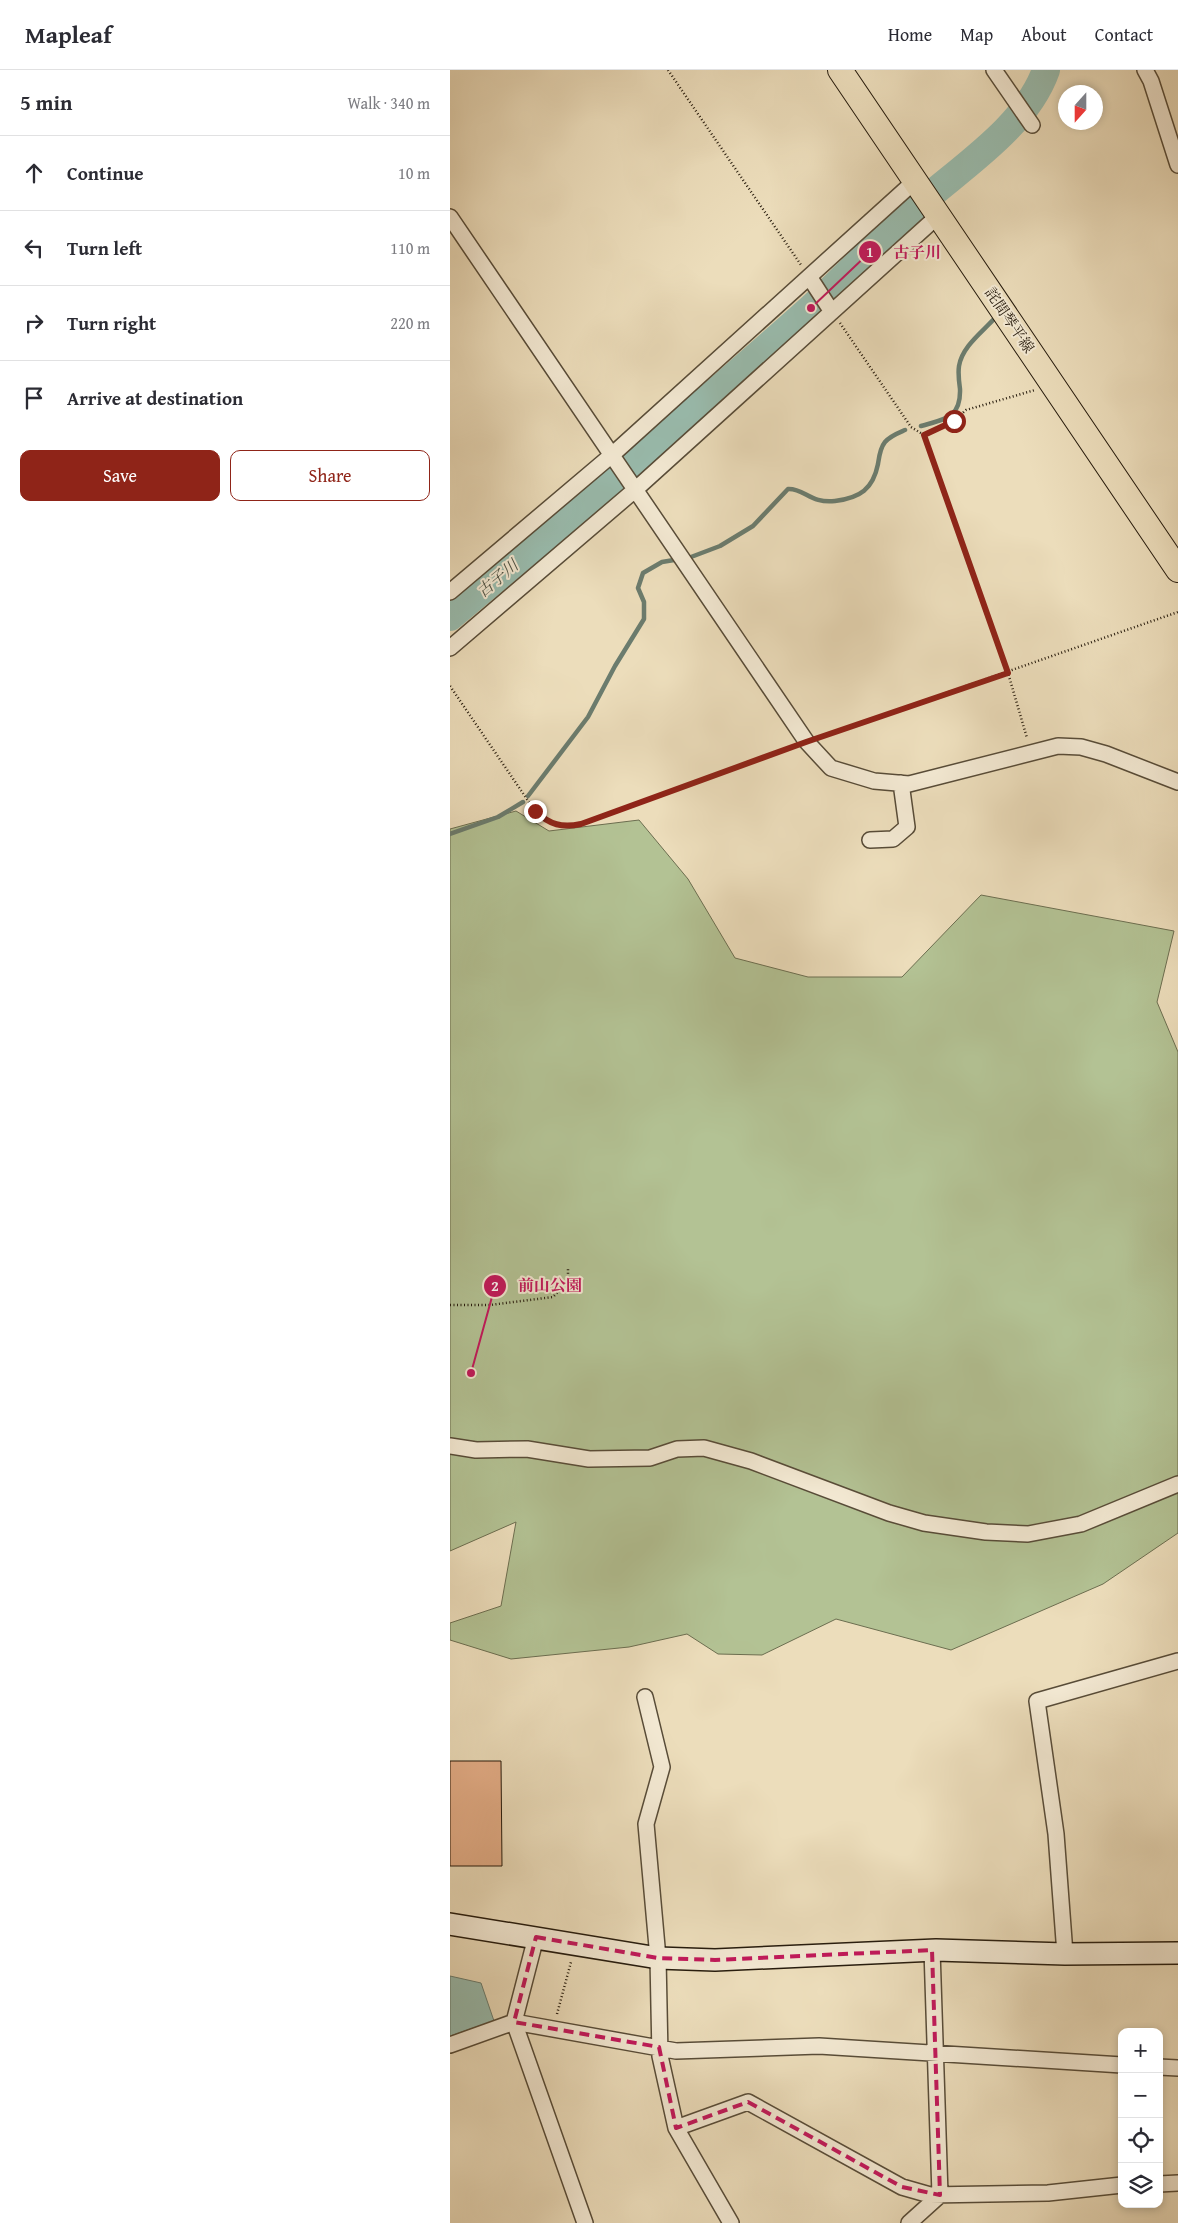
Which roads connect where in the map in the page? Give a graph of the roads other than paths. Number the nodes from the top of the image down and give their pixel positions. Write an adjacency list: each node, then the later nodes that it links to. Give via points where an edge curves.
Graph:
1 (840, 70): 6 (main road, 詫間琴平線)
2 (994, 70): 4 (street)
3 (1145, 70): 5 (street)
4 (1032, 125)
5 (1178, 165)
6 (916, 180): 7 (main road, 詫間琴平線); 9 (street)
7 (939, 214): 10 (street); 13 (main road, 詫間琴平線)
8 (450, 217): 11 (street)
9 (810, 278): 10 (street); 11 (street)
10 (832, 312): 12 (street)
11 (613, 454): 12 (street); 14 (street)
12 (634, 486): 15 (street); 17 (street, via 806,742 831,768 874,781)
13 (1178, 570)
14 (450, 592)
15 (450, 648)
16 (1178, 782): 17 (street, via 1134,763 1081,747 1058,746 909,784)
17 (901, 783): 18 (street, via 907,827 893,839)
18 (870, 840)
19 (450, 1446): 20 (street, via 476,1450 527,1449 589,1459 650,1458 678,1449 704,1448 750,1461 924,1524 1028,1534 1081,1524)
20 (1178, 1484)
21 (1178, 1661): 27 (street, via 1037,1701 1056,1834)
22 (645, 1696): 28 (street, via 662,1767 646,1824)
23 (450, 1924): 24 (street)
24 (536, 1937): 28 (street); 29 (street)
25 (932, 1950): 27 (street); 28 (street, via 715,1960); 32 (street)
26 (1178, 1953): 27 (street)
27 (1065, 1954)
28 (658, 1958): 31 (street)
29 (514, 2022): 30 (street); 31 (street); 41 (street)
30 (450, 2046)
31 (659, 2048): 32 (street, via 676,2051 819,2046); 36 (street)
32 (935, 2053): 33 (street); 40 (street)
33 (1118, 2064)
34 (1163, 2067): 35 (street)
35 (1178, 2068)
36 (676, 2128): 40 (street, via 748,2102 902,2187); 42 (street)
37 (1178, 2183): 38 (street)
38 (1163, 2184)
39 (1118, 2185): 40 (street, via 1048,2193)
40 (940, 2195): 43 (street)
41 (585, 2223)
42 (731, 2223)
43 (909, 2223)

